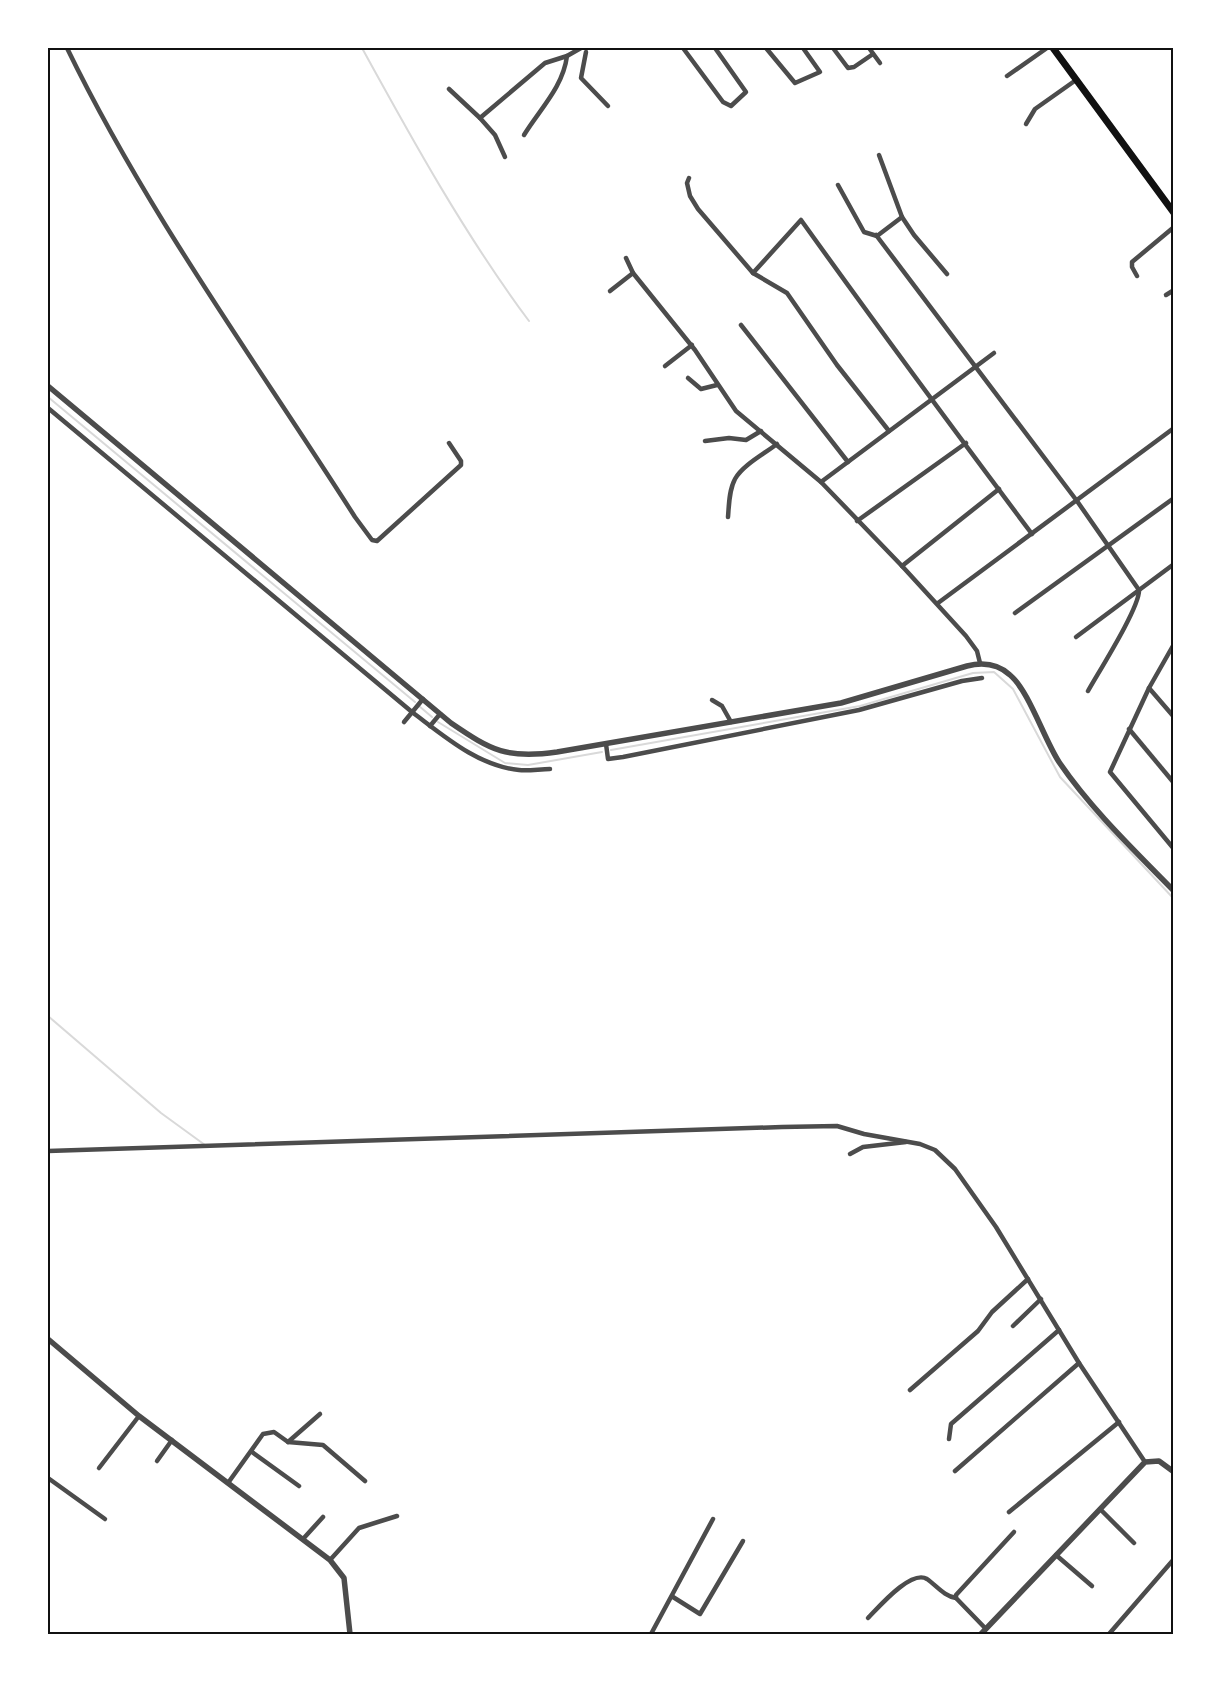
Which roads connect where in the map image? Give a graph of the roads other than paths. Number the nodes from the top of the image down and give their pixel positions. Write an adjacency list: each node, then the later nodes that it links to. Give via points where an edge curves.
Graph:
1 (67, 48): 52 (street, via 180,249 372,540 378,541 461,465 462,461)
2 (590, 48): 11 (street)
3 (683, 48): 4 (street, via 723,102 731,106 746,92)
4 (715, 48)
5 (766, 48): 6 (street, via 795,83 820,72)
6 (803, 48)
7 (833, 48): 12 (street, via 848,68)
8 (869, 48): 12 (street)
9 (1047, 48): 15 (street)
10 (1053, 48): 16 (main road)
11 (583, 49): 13 (street); 18 (street, via 581,78)
12 (874, 54): 14 (street)
13 (567, 56): 19 (street, via 545,63); 21 (street, via 565,72 558,87)
14 (880, 63)
15 (1007, 76)
16 (1076, 80): 20 (street, via 1036,109); 26 (main road)
17 (449, 89): 19 (street)
18 (608, 106)
19 (480, 118): 23 (street, via 495,135)
20 (1026, 124)
21 (524, 135)
22 (879, 156): 27 (street)
23 (505, 157)
24 (688, 178): 32 (street, via 690,196 698,209)
25 (838, 185): 29 (street, via 864,232)
26 (1174, 214)
27 (902, 217): 29 (street); 33 (street)
28 (1174, 227): 34 (street, via 1132,262)
29 (877, 236): 42 (street)
30 (626, 258): 31 (street)
31 (633, 273): 36 (street); 39 (street)
32 (753, 273): 46 (street, via 801,220); 50 (street, via 787,293 837,365)
33 (947, 274)
34 (1137, 276)
35 (1174, 290): 37 (street)
36 (610, 291)
37 (1166, 295)
38 (741, 325): 55 (street)
39 (692, 345): 41 (street); 44 (street)
40 (994, 353): 42 (street)
41 (665, 366)
42 (976, 368): 46 (street); 59 (street)
43 (688, 378): 44 (street, via 701,389)
44 (717, 385): 49 (street, via 736,411)
45 (48, 386): 76 (street)
46 (930, 399): 50 (street); 53 (street)
47 (48, 408): 78 (street)
48 (1174, 428): 59 (street)
49 (761, 431): 51 (street, via 746,440); 54 (street)
50 (889, 431): 55 (street)
51 (705, 441)
52 (449, 443)
53 (966, 443): 57 (street); 61 (street)
54 (777, 444): 56 (street); 60 (street, via 735,479)
55 (848, 462): 56 (street)
56 (821, 482): 61 (street)
57 (999, 489): 62 (street); 65 (street)
58 (1174, 498): 63 (street)
59 (1077, 501): 62 (street); 63 (street)
60 (728, 517)
61 (858, 521): 65 (street)
62 (1032, 534): 67 (street)
63 (1106, 546): 66 (street); 68 (street)
64 (1174, 564): 66 (street)
65 (902, 566): 67 (street)
66 (1139, 590): 69 (street); 75 (street, via 1126,623)
67 (938, 603): 72 (street, via 977,651)
68 (1015, 613)
69 (1076, 637)
70 (1174, 644): 71 (street)
71 (1172, 653): 74 (street)
72 (980, 663): 82 (street, via 861,698); 89 (street, via 996,666 1014,678 1058,761 1096,809)
73 (982, 678): 85 (street, via 859,710 623,757 608,759)
74 (1149, 688): 80 (street); 84 (street)
75 (1088, 691)
76 (423, 699): 78 (street); 79 (street)
77 (712, 700): 82 (street, via 722,706)
78 (412, 712): 81 (street); 83 (street)
79 (440, 714): 83 (street); 85 (street, via 474,738 510,754 540,755)
80 (1174, 717)
81 (404, 722)
82 (731, 722): 85 (street)
83 (430, 726): 86 (street, via 487,762 519,770)
84 (1129, 729): 87 (street); 88 (street, via 1110,768 1110,775)
85 (606, 744)
86 (550, 769)
87 (1174, 783)
88 (1174, 848)
89 (1174, 891)
90 (910, 1141): 91 (street, via 837,1126); 92 (street, via 863,1147); 93 (street, via 935,1150 955,1169)
91 (48, 1151)
92 (850, 1154)
93 (1028, 1280): 94 (street); 99 (street, via 992,1312 978,1331)
94 (1041, 1299): 95 (street); 96 (street)
95 (1013, 1326)
96 (1059, 1330): 98 (street); 103 (street, via 951,1424)
97 (48, 1340): 101 (street)
98 (1079, 1363): 102 (street); 110 (street)
99 (910, 1390)
100 (320, 1414): 105 (street)
101 (139, 1416): 104 (street); 109 (street)
102 (1119, 1422): 108 (street); 117 (street)
103 (949, 1439)
104 (172, 1440): 107 (street); 114 (street)
105 (288, 1442): 106 (street, via 274,1432 268,1432); 113 (street, via 323,1445)
106 (252, 1452): 114 (street); 115 (street)
107 (157, 1460)
108 (1145, 1462): 111 (street, via 1158,1461); 116 (street)
109 (99, 1468)
110 (955, 1471)
111 (1174, 1472)
112 (48, 1478): 120 (street)
113 (366, 1481)
114 (228, 1483): 123 (street)
115 (298, 1486)
116 (1100, 1509): 125 (street); 126 (street)
117 (1009, 1512)
118 (397, 1516): 128 (street, via 359,1528)
119 (323, 1517): 123 (street)
120 (105, 1519)
121 (713, 1519): 130 (street)
122 (1014, 1532): 131 (street)
123 (304, 1539): 128 (street)
124 (743, 1541): 130 (street, via 700,1614)
125 (1134, 1543)
126 (1056, 1555): 129 (street); 133 (street)
127 (1174, 1559): 137 (street)
128 (330, 1560): 134 (street, via 342,1573 346,1585)
129 (1092, 1586)
130 (673, 1597): 135 (street)
131 (956, 1598): 132 (street, via 921,1578 897,1588); 133 (street)
132 (868, 1618)
133 (986, 1629): 136 (street)
134 (350, 1634)
135 (651, 1634)
136 (981, 1634)
137 (1108, 1634)

